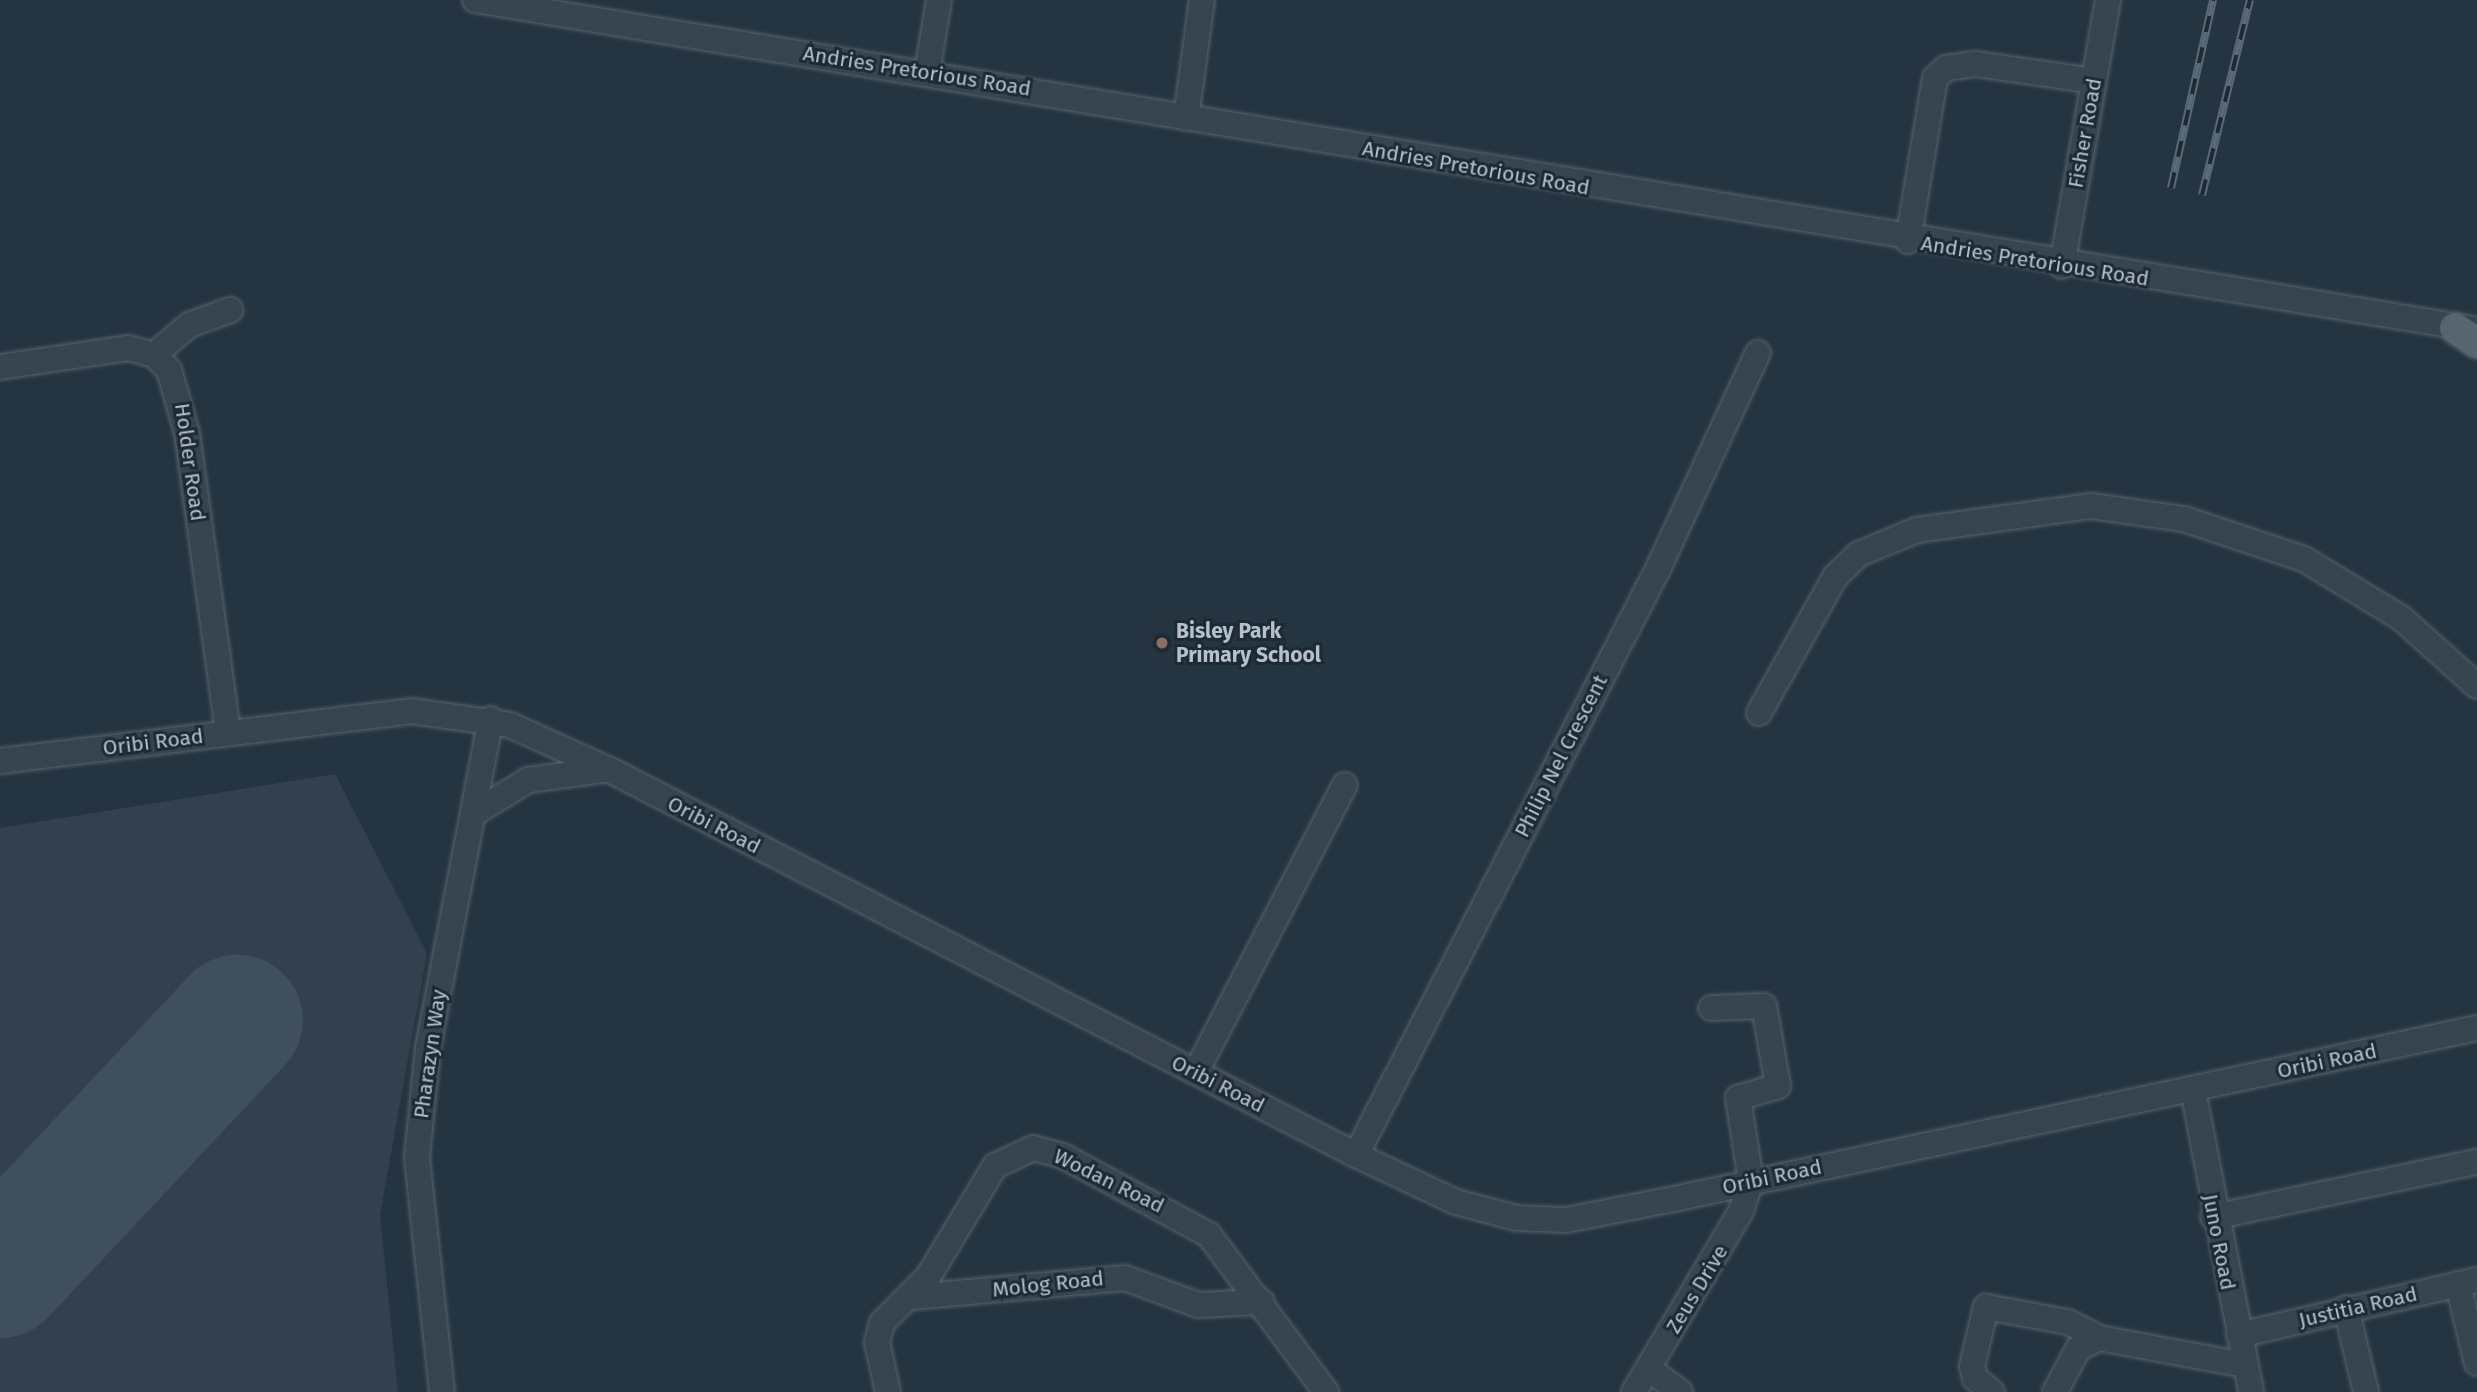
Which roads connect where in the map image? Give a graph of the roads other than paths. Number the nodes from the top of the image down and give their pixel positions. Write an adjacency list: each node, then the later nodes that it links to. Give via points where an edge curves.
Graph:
1 (475, 0): 5 (street, Andries Pretorious Road)
2 (939, 0): 5 (street)
3 (1202, 0): 7 (street)
4 (2108, 0): 6 (street, Fisher Road)
5 (927, 73): 7 (street, Andries Pretorious Road)
6 (2094, 81): 8 (street, via 1976,64 1946,68 1935,78); 9 (street, Fisher Road)
7 (1186, 118): 8 (street, Andries Pretorious Road)
8 (1908, 241): 9 (street, Andries Pretorious Road)
9 (2062, 266): 11 (street, Andries Pretorious Road)
10 (230, 310): 13 (street, via 195,322)
11 (2470, 333)
12 (1758, 353): 27 (street, Philip Nel Crescent, via 1658,569)
13 (154, 355): 14 (street, via 128,348); 18 (street, Holder Road, via 181,393)
14 (0, 367)
15 (2477, 686): 16 (street, via 2401,618 2304,559 2184,519 2091,506 2012,512 1917,530 1859,554 1835,577)
16 (1759, 713)
17 (491, 719): 18 (street, Oribi Road, via 411,711); 20 (street, Oribi Road); 22 (street, Pharazyn Way)
18 (228, 732): 19 (street, Oribi Road)
19 (0, 761)
20 (612, 771): 22 (street, via 528,779); 25 (street, Oribi Road)
21 (1345, 785): 25 (street)
22 (473, 814): 40 (street, Pharazyn Way, via 428,1048 417,1157)
23 (1711, 1008): 29 (street, via 1764,1006 1778,1086 1738,1098)
24 (2477, 1028): 26 (street, Oribi Road)
25 (1196, 1072): 27 (street, Oribi Road)
26 (2193, 1090): 29 (street, Oribi Road); 30 (street, Juno Road)
27 (1356, 1155): 29 (street, Oribi Road, via 1456,1202 1541,1221)
28 (2477, 1162): 30 (street)
29 (1751, 1181): 39 (street, Zeus Drive, via 1734,1227)
30 (2213, 1217): 35 (street, Juno Road)
31 (2468, 1282): 34 (street, Justitia Road); 37 (street)
32 (912, 1297): 33 (street, Molog Road, via 1125,1278 1198,1305); 33 (street, Wodan Road, via 995,1166 1033,1148 1189,1220 1223,1248); 41 (street, Wodan Road, via 887,1315 879,1332)
33 (1262, 1302): 42 (street, Wodan Road)
34 (2346, 1308): 35 (street, Justitia Road); 48 (street)
35 (2239, 1335): 38 (street, Juno Road)
36 (2089, 1344): 38 (street); 45 (street, via 2068,1322 1986,1307 1972,1366 1975,1378); 46 (street)
37 (2477, 1363)
38 (2245, 1366): 47 (street, Juno Road)
39 (1650, 1370): 43 (street, Zeus Drive); 44 (street)
40 (442, 1392)
41 (888, 1392)
42 (1326, 1392)
43 (1634, 1392)
44 (1680, 1392)
45 (1992, 1392)
46 (2055, 1392)
47 (2251, 1392)
48 (2366, 1392)

